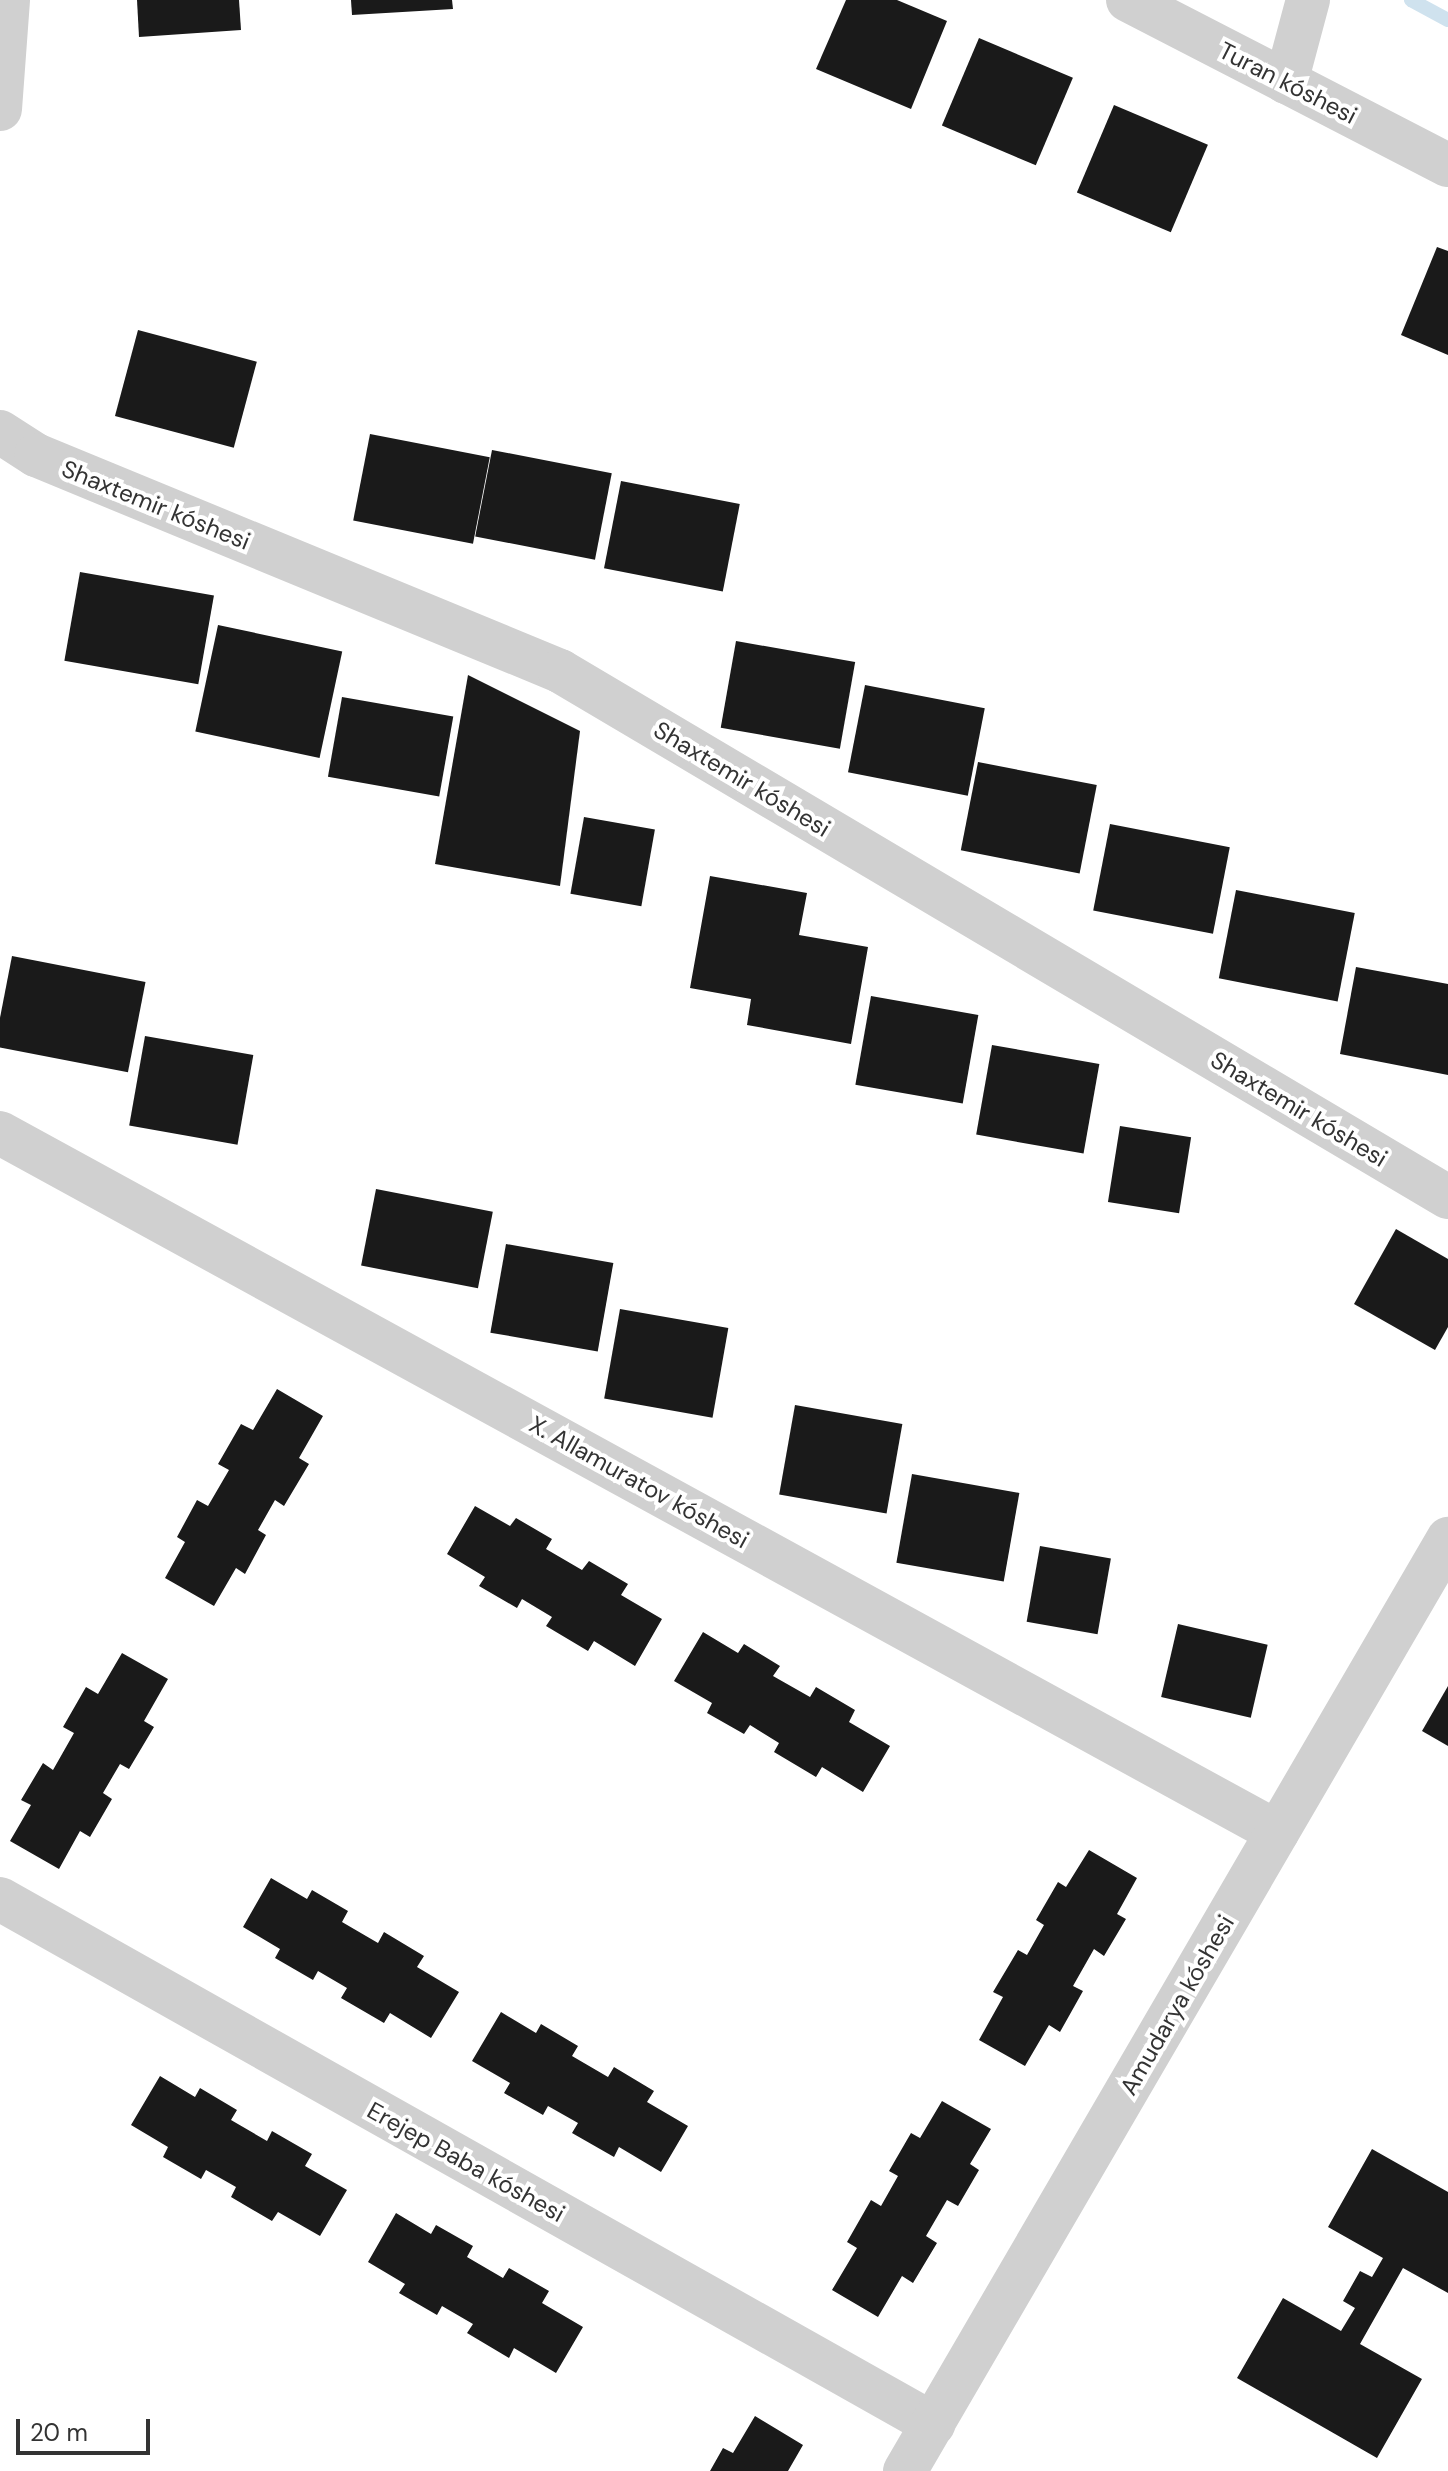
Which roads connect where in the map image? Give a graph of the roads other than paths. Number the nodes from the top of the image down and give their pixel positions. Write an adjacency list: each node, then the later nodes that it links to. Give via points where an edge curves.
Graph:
1 (8, 0): 5 (street)
2 (1128, 0): 4 (street, Turan kóshesi)
3 (1308, 0): 4 (street)
4 (1286, 82): 6 (street, Turan kóshesi)
5 (0, 109)
6 (1448, 165)
7 (0, 432): 9 (street, Shaxtemir kóshesi, via 36,455 560,671)
8 (0, 1133): 11 (street, X. Allamuratov kóshesi)
9 (1448, 1197)
10 (1448, 1539): 11 (street, Amudarya kóshesi)
11 (1277, 1832): 13 (street, Amudarya kóshesi)
12 (0, 1899): 13 (street, Erejep Baba kóshesi)
13 (933, 2424): 14 (street, Amudarya kóshesi)
14 (905, 2471)

